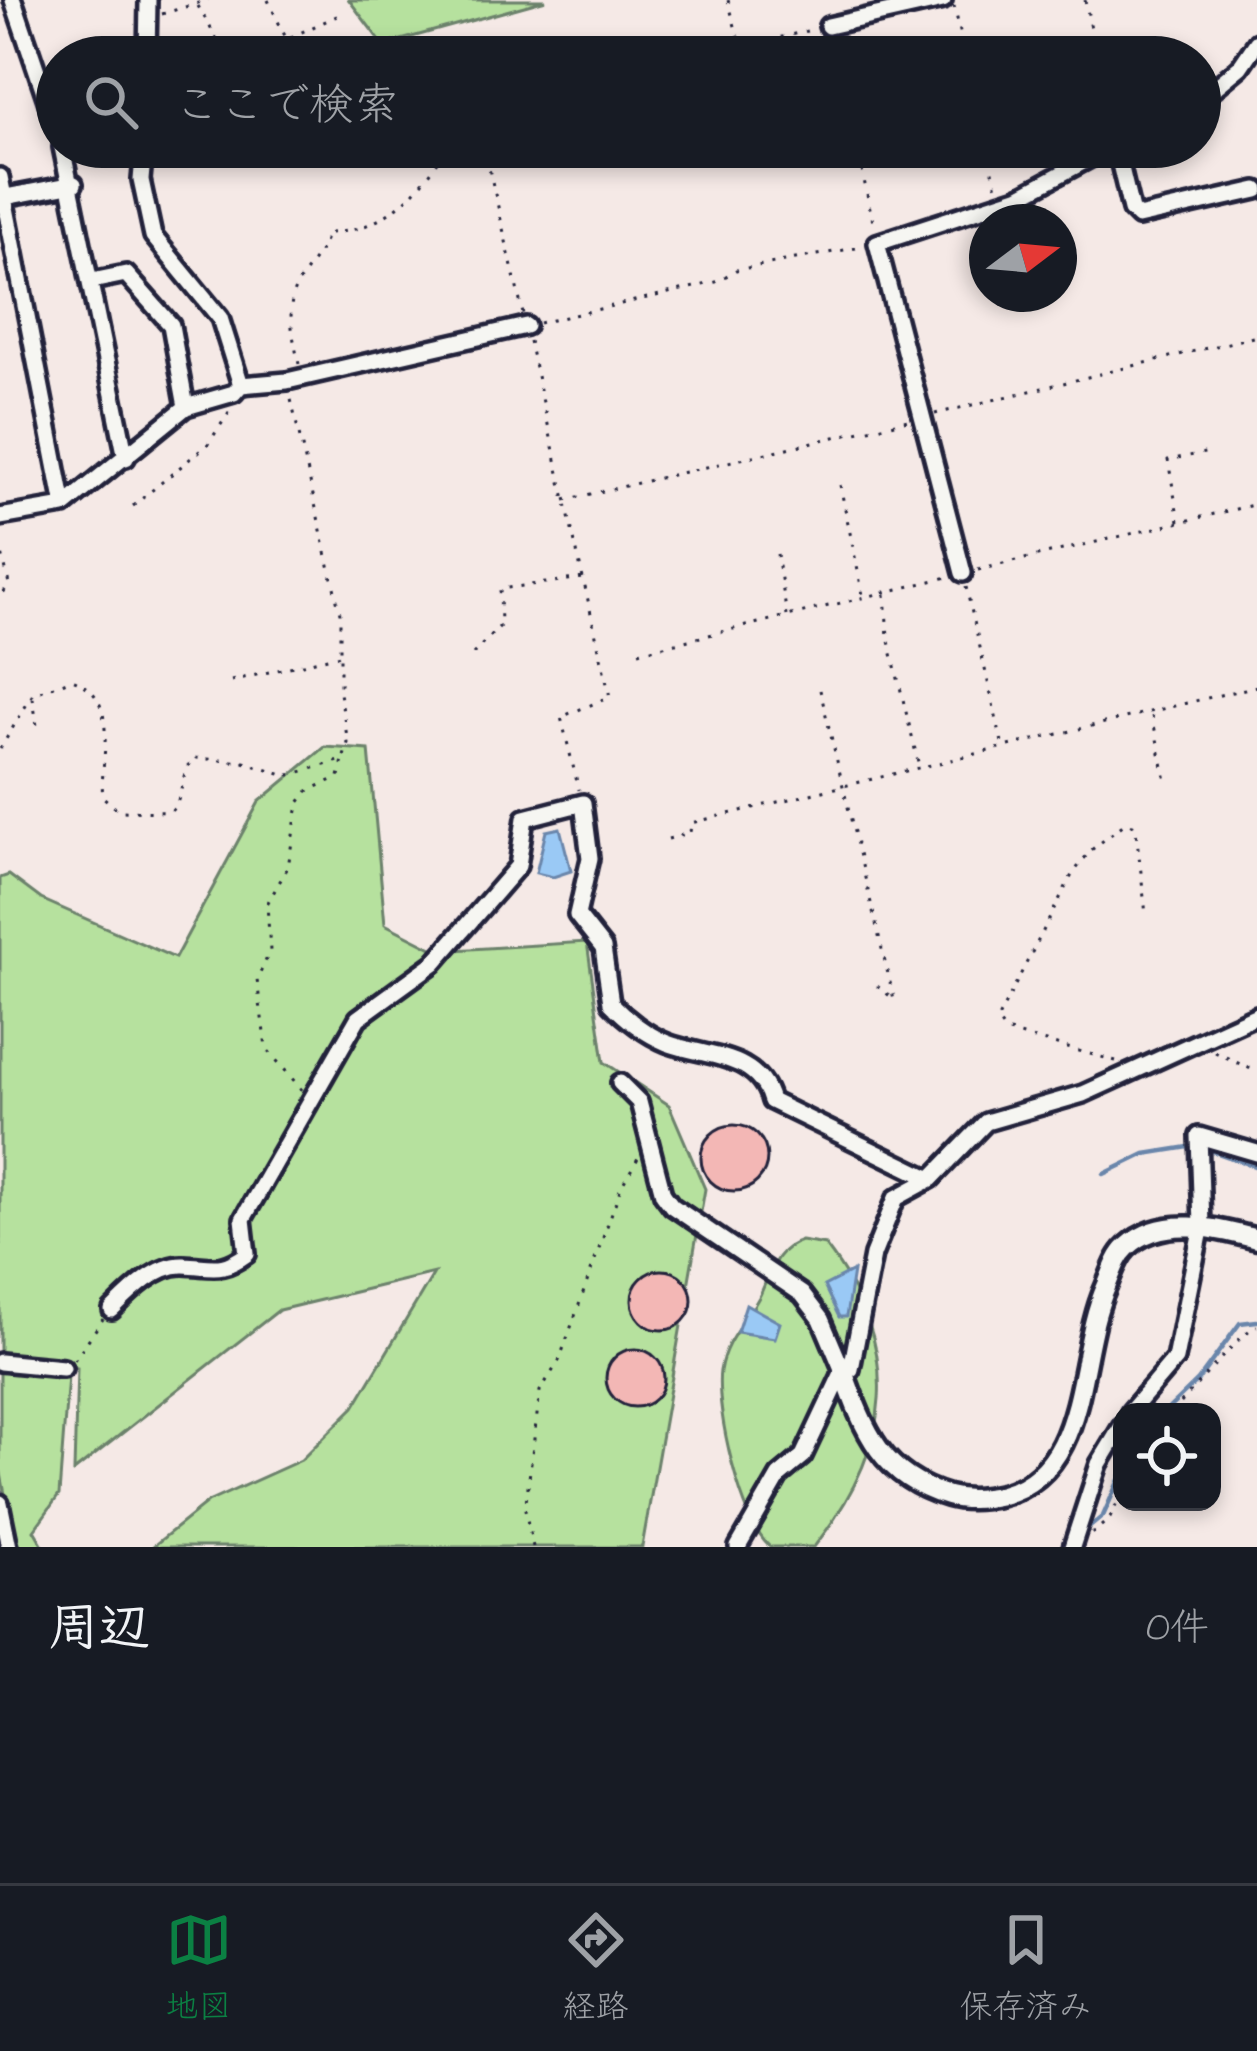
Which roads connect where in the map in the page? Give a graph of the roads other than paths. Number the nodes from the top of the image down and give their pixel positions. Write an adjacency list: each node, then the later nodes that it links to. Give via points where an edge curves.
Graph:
1 (13, 0): 5 (street)
2 (943, 0): 3 (street)
3 (828, 26)
4 (1257, 42): 6 (street)
5 (36, 54)
6 (1221, 83)
7 (69, 168): 12 (street)
8 (142, 168): 17 (street, via 153,236 220,317)
9 (1072, 168): 22 (street, via 1001,204 878,243)
10 (1119, 168): 13 (street, via 1138,217)
11 (0, 177): 14 (street)
12 (74, 184): 14 (street); 15 (street)
13 (1257, 190)
14 (3, 198): 20 (street)
15 (92, 281): 18 (street, via 126,274 171,325); 19 (street)
16 (526, 326): 17 (street)
17 (237, 389): 18 (street)
18 (185, 407): 19 (street)
19 (126, 458): 20 (street)
20 (64, 506): 21 (street)
21 (0, 518)
22 (963, 573)
23 (1257, 1015): 26 (street, via 1061,1103 986,1122)
24 (620, 1083): 32 (street, via 639,1102 672,1206 802,1294)
25 (1257, 1153): 27 (street, via 1199,1136)
26 (931, 1179): 29 (street, via 770,1101 748,1065 667,1043 618,1011 604,987 603,948 577,915 590,858 583,803 525,818 518,866 434,963 358,1018 243,1219 247,1254 209,1271 182,1264 141,1282); 32 (street, via 888,1210 851,1370)
27 (1202, 1225): 28 (street); 32 (street, via 1138,1237 1121,1252 1095,1312 1065,1447 1043,1476 1017,1491 955,1498 904,1477 866,1436); 33 (street, via 1175,1360)
28 (1257, 1239)
29 (112, 1310)
30 (0, 1362): 31 (street)
31 (63, 1368)
32 (843, 1371): 38 (street, via 803,1456 779,1476)
33 (1138, 1403)
34 (1113, 1441): 37 (street)
35 (0, 1503): 36 (street)
36 (5, 1543)
37 (1073, 1544)
38 (738, 1547)

